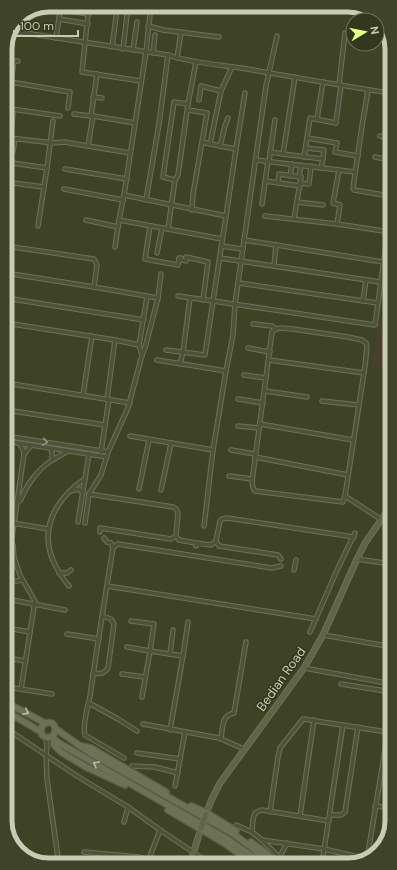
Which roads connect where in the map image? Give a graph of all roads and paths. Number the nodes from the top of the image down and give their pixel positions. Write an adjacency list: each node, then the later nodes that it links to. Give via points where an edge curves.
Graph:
1 (60, 12): 7 (street)
2 (74, 12): 5 (street)
3 (117, 12): 19 (street)
4 (150, 12): 10 (street)
5 (89, 14): 9 (street)
6 (128, 15): 20 (street)
7 (59, 19): 9 (street); 17 (street)
8 (137, 22): 21 (street)
9 (88, 24): 18 (street)
10 (148, 26): 11 (street); 22 (street)
11 (181, 32): 16 (street); 25 (street)
12 (16, 33): 17 (street)
13 (345, 33): 37 (street)
14 (156, 35): 23 (street)
15 (277, 36): 31 (street)
16 (219, 37)
17 (56, 38): 18 (street)
18 (86, 43): 19 (street); 32 (street, via 82,72)
19 (112, 47): 20 (street)
20 (123, 49): 21 (street)
21 (133, 50): 22 (street)
22 (146, 52): 23 (street); 34 (street)
23 (153, 53): 24 (street)
24 (168, 55): 25 (street); 103 (street)
25 (177, 58): 28 (street)
26 (14, 61): 27 (street); 30 (street)
27 (18, 61)
28 (196, 62): 29 (street); 45 (street)
29 (232, 67): 31 (street); 39 (street)
30 (12, 72)
31 (269, 73): 33 (street); 80 (street)
32 (97, 74): 34 (street); 42 (street)
33 (295, 77): 36 (street); 74 (street)
34 (141, 81): 58 (street)
35 (12, 82): 46 (street, via 70,92)
36 (323, 82): 37 (street); 54 (street)
37 (340, 85): 38 (street); 54 (street, via 336,123)
38 (368, 90): 40 (street); 75 (street)
39 (221, 91): 44 (street, via 201,86); 66 (street)
40 (385, 92)
41 (245, 93): 70 (street)
42 (93, 97): 43 (street); 52 (street)
43 (102, 98)
44 (199, 100)
45 (188, 104): 48 (street); 94 (street, via 174,102 163,177)
46 (68, 108)
47 (12, 109): 51 (street)
48 (188, 110): 64 (street, via 207,113); 94 (street, via 178,175)
49 (13, 114): 57 (street)
50 (74, 114): 52 (street)
51 (60, 116)
52 (92, 116): 58 (street); 67 (street)
53 (228, 118): 68 (street)
54 (317, 119): 62 (street, via 310,118)
55 (275, 120): 72 (street)
56 (53, 121): 65 (street)
57 (12, 122)
58 (135, 122): 73 (street)
59 (380, 136): 60 (street)
60 (385, 137)
61 (12, 138): 63 (street)
62 (307, 138): 69 (street); 75 (street, via 337,143 335,152)
63 (15, 139): 65 (street); 71 (street)
64 (202, 142): 66 (street); 108 (street)
65 (50, 143): 67 (street, via 64,142); 86 (street)
66 (210, 144): 68 (street)
67 (88, 146): 73 (street)
68 (220, 146): 70 (street)
69 (306, 148): 76 (street); 78 (street, via 324,150)
70 (236, 149): 109 (street)
71 (13, 151)
72 (270, 152): 74 (street); 81 (street)
73 (130, 153): 93 (street)
74 (283, 154): 76 (street)
75 (358, 156): 90 (street)
76 (304, 157): 78 (street)
77 (375, 158): 79 (street)
78 (323, 159): 87 (street)
79 (385, 159)
80 (256, 160): 81 (street); 122 (street)
81 (269, 161): 83 (street); 95 (street)
82 (12, 163): 86 (street)
83 (292, 164): 84 (street); 91 (street)
84 (300, 165): 85 (street); 92 (street)
85 (311, 166): 87 (street); 98 (street, via 309,184)
86 (47, 168): 99 (street)
87 (321, 168): 89 (street)
88 (65, 170): 93 (street)
89 (339, 170): 90 (street); 114 (street, via 333,203 340,204)
90 (355, 172): 101 (street, via 354,190)
91 (290, 176): 92 (street); 97 (street, via 279,174)
92 (299, 177): 98 (street)
93 (127, 179): 102 (street)
94 (175, 180): 107 (street)
95 (265, 180): 97 (street); 105 (street)
96 (12, 183): 99 (street)
97 (278, 183): 98 (street)
98 (300, 184): 104 (street)
99 (44, 187): 115 (street)
100 (64, 189): 102 (street)
101 (385, 195)
102 (124, 197): 103 (street); 113 (street)
103 (146, 200): 107 (street)
104 (297, 202): 106 (street); 111 (street)
105 (262, 204)
106 (322, 205)
107 (171, 206): 108 (street); 119 (street)
108 (192, 210): 109 (street)
109 (226, 216): 121 (street)
110 (265, 216): 111 (street)
111 (294, 219): 114 (street)
112 (86, 220): 116 (street)
113 (119, 220): 116 (street); 117 (street)
114 (337, 224): 120 (street)
115 (38, 226)
116 (118, 226): 126 (street)
117 (150, 226): 118 (street); 145 (street, via 145,259 178,265 179,258 186,261 186,257 208,262)
118 (162, 228): 119 (street); 129 (street)
119 (168, 229): 121 (street)
120 (385, 231)
121 (222, 239): 124 (street)
122 (244, 240): 123 (street); 127 (street)
123 (276, 245): 132 (street); 133 (street)
124 (221, 246): 127 (street); 130 (street)
125 (12, 247): 139 (street, via 94,259 97,265)
126 (115, 247)
127 (243, 249): 131 (street)
128 (385, 252): 132 (street)
129 (157, 253)
130 (220, 258): 131 (street); 146 (street)
131 (242, 261): 133 (street); 138 (street)
132 (383, 262): 137 (street)
133 (274, 266): 136 (street)
134 (12, 274): 139 (street)
135 (161, 274): 142 (street)
136 (366, 280): 137 (street); 147 (street)
137 (380, 282): 148 (street)
138 (239, 283): 147 (street); 149 (street)
139 (94, 287): 141 (street)
140 (178, 296): 143 (street)
141 (147, 297): 142 (street); 150 (street)
142 (158, 298): 161 (street)
143 (190, 298): 145 (street); 159 (street)
144 (12, 299): 150 (street)
145 (203, 300): 146 (street)
146 (213, 301): 149 (street); 159 (street, via 205,355)
147 (363, 301): 148 (street)
148 (378, 303): 149 (street, via 375,325)
149 (235, 304): 165 (street, via 233,335)
150 (144, 320): 156 (street)
151 (12, 324): 154 (street)
152 (253, 324): 153 (street)
153 (276, 328): 160 (street, via 272,332); 166 (street, via 362,340 367,347)
154 (92, 336): 155 (street); 171 (street)
155 (115, 340): 156 (street); 173 (street)
156 (139, 345): 161 (street)
157 (248, 348): 160 (street)
158 (166, 350): 159 (street)
159 (183, 352): 164 (street)
160 (270, 352): 163 (street)
161 (142, 354): 176 (street)
162 (157, 360): 164 (street)
163 (268, 360): 166 (street); 168 (street)
164 (180, 364): 165 (street)
165 (226, 371): 193 (street)
166 (364, 373): 178 (street)
167 (244, 375): 168 (street)
168 (266, 378): 170 (street)
169 (12, 384): 171 (street)
170 (265, 392): 172 (street); 177 (street)
171 (83, 395): 173 (street)
172 (307, 398)
173 (108, 399): 176 (street); 180 (street)
174 (238, 399): 177 (street)
175 (322, 401): 178 (street)
176 (130, 403): 196 (street)
177 (263, 403): 182 (street)
178 (359, 405): 186 (street)
179 (12, 411): 180 (street)
180 (105, 425): 192 (street)
181 (238, 426): 182 (street)
182 (259, 426): 186 (street); 199 (street)
183 (130, 436): 185 (street)
184 (12, 437): 192 (street, one-way to 192)
185 (149, 440): 188 (street); 207 (street)
186 (353, 440): 203 (street)
187 (12, 442): 189 (street)
188 (170, 443): 193 (street); 208 (street)
189 (20, 444): 190 (street); 197 (street)
190 (32, 446): 191 (street); 197 (street)
191 (50, 448): 195 (street); 202 (street)
192 (101, 450): 196 (street); 200 (street)
193 (213, 450): 220 (street)
194 (231, 450): 199 (street)
195 (68, 451): 198 (street); 202 (street)
196 (108, 452): 201 (street)
197 (24, 454): 213 (street)
198 (89, 454): 200 (street); 205 (street)
199 (255, 455): 203 (street); 206 (street)
200 (100, 456): 201 (street)
201 (107, 457): 211 (street, via 101,475)
202 (52, 460): 213 (street, via 34,477)
203 (348, 475): 212 (street)
204 (229, 476): 206 (street)
205 (85, 479): 209 (street); 210 (street)
206 (252, 479): 212 (street, via 252,488 255,491 343,502)
207 (139, 489)
208 (161, 490)
209 (70, 491): 210 (street, via 79,489); 221 (street, via 52,514)
210 (83, 493): 217 (street)
211 (89, 494): 219 (street); 224 (street, via 173,507 178,512)
212 (345, 496): 215 (street)
213 (17, 502): 218 (street)
214 (385, 515): 215 (main road, Bedian Road)
215 (382, 520): 216 (street); 230 (main road, Bedian Road)
216 (385, 521)
217 (78, 522)
218 (14, 523): 221 (street); 223 (street)
219 (85, 523)
220 (204, 526)
221 (49, 529): 236 (street, via 49,550)
222 (100, 532): 224 (street, via 100,528 164,540)
223 (12, 536)
224 (176, 536): 226 (street, via 179,540 196,544 211,545)
225 (104, 538): 228 (street)
226 (216, 541): 229 (street, via 223,549 278,555); 245 (street, via 220,521 225,518 354,535)
227 (12, 544): 237 (street)
228 (113, 548): 233 (street, via 126,543 272,568); 240 (street)
229 (281, 559)
230 (357, 559): 232 (street); 253 (main road, Bedian Road)
231 (296, 560): 235 (street)
232 (385, 563)
233 (281, 566)
234 (71, 570): 236 (street)
235 (294, 570)
236 (60, 573): 239 (street)
237 (22, 580): 238 (street); 242 (street)
238 (12, 581)
239 (69, 586)
240 (107, 586): 244 (street); 245 (street)
241 (12, 600): 242 (street)
242 (35, 603): 243 (street); 250 (street)
243 (65, 610)
244 (102, 616): 254 (street); 264 (street, via 111,619 114,624 108,668 101,674)
245 (316, 619): 251 (street)
246 (131, 621): 258 (street, via 154,624)
247 (188, 622): 260 (street)
248 (12, 629): 250 (street)
249 (174, 630): 259 (street)
250 (30, 632): 262 (street)
251 (310, 632)
252 (67, 634): 254 (street)
253 (323, 635): 256 (street); 263 (main road, Bedian Road)
254 (99, 639): 264 (street)
255 (246, 642): 290 (street, via 234,713 225,717)
256 (385, 646)
257 (127, 647): 258 (street)
258 (150, 651): 259 (street); 266 (street)
259 (170, 654): 260 (street)
260 (183, 656): 283 (street)
261 (12, 659): 262 (street)
262 (26, 661): 270 (street)
263 (304, 668): 267 (street); 292 (main road, Bedian Road)
264 (93, 673): 274 (street)
265 (122, 674): 266 (street)
266 (146, 677): 273 (street)
267 (385, 683)
268 (341, 684): 271 (street)
269 (12, 688): 270 (street)
270 (21, 689): 272 (street)
271 (385, 691)
272 (52, 694)
273 (142, 697)
274 (89, 703): 284 (street); 296 (street, via 85,735)
275 (12, 705): 278 (main road, one-way to 278)
276 (12, 715): 286 (main road)
277 (314, 720): 280 (street); 304 (street, via 303,719 280,748); 307 (street)
278 (46, 723): 282 (main road, via 52,723); 286 (main road, via 42,725)
279 (143, 724): 283 (street)
280 (343, 725): 281 (street); 306 (street)
281 (358, 727): 288 (street); 306 (street, via 345,812 341,815)
282 (56, 729): 289 (main road); 291 (main road)
283 (170, 730): 287 (street)
284 (137, 731)
285 (12, 732): 295 (street)
286 (41, 732): 289 (main road)
287 (185, 732): 290 (street); 297 (street)
288 (385, 732)
289 (50, 738): 295 (street); 311 (main road, via 61,752 86,767 120,782); 327 (main road, one-way to 289, via 227,839)
290 (221, 738): 292 (street)
291 (79, 746): 305 (main road, via 91,748); 328 (main road, via 232,833)
292 (244, 749): 305 (main road, Bedian Road, via 220,783)
293 (385, 750): 301 (street)
294 (137, 753): 297 (street)
295 (46, 755): 302 (street); 321 (street)
296 (124, 758)
297 (180, 759): 299 (street)
298 (132, 766): 299 (street, via 155,767)
299 (178, 773): 300 (street)
300 (175, 786)
301 (375, 806): 303 (street); 317 (street)
302 (128, 807): 309 (street); 312 (street)
303 (385, 807)
304 (270, 812): 307 (street); 313 (street, via 262,810 255,813)
305 (206, 813): 311 (main road, Bedian Road, bridge); 329 (main road)
306 (330, 815): 308 (street)
307 (300, 816): 308 (street)
308 (329, 820): 316 (street)
309 (124, 822)
310 (236, 825): 313 (street)
311 (200, 829): 319 (main road, Bedian Road); 326 (main road)
312 (160, 830): 319 (street); 323 (street)
313 (252, 832): 314 (street)
314 (262, 840): 315 (street); 330 (street)
315 (287, 844): 316 (street); 331 (street)
316 (324, 848): 320 (street); 332 (street)
317 (368, 851)
318 (84, 852): 322 (street)
319 (194, 852): 324 (main road, Bedian Road); 325 (street)
320 (358, 857)
321 (58, 858)
322 (140, 858)
323 (150, 858)
324 (192, 858)
325 (202, 858)
326 (245, 858)
327 (255, 858)
328 (263, 858)
329 (274, 858)
330 (276, 858)
331 (279, 858)
332 (323, 858)

